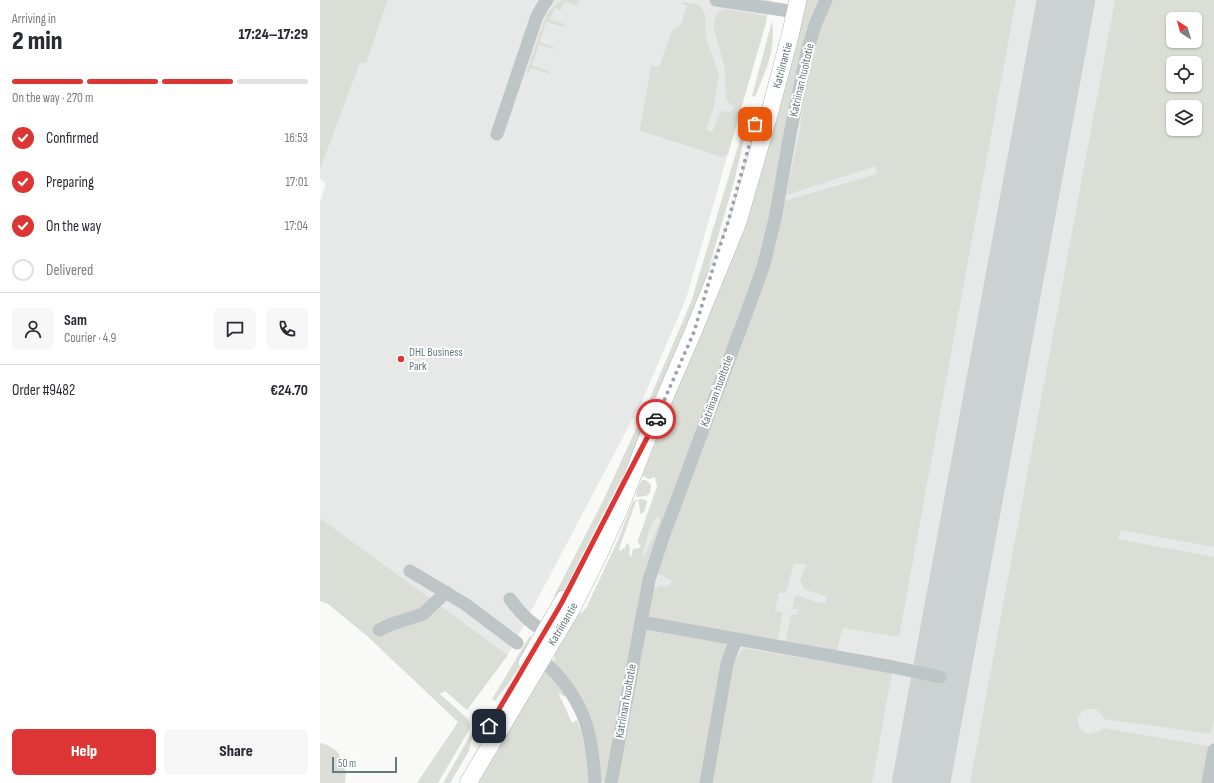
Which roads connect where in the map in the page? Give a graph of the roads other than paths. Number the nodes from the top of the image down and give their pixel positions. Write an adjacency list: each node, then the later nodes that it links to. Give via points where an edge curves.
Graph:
1 (547, 0): 5 (lane, via 537,16)
2 (716, 0): 4 (lane)
3 (826, 0): 9 (lane, Katriinan huoltotie, via 807,52 764,264 656,558)
4 (790, 6): 11 (main road, Katriinantie, via 694,332 599,554 571,610)
5 (497, 134)
6 (410, 571): 7 (lane)
7 (446, 592): 10 (lane, via 423,614); 13 (lane)
8 (510, 599): 11 (lane, via 534,625)
9 (641, 622): 12 (lane); 20 (lane, Katriinan huoltotie)
10 (379, 630)
11 (550, 635): 17 (main road, Katriinantie); 18 (main road, Katriinantie)
12 (736, 639): 15 (lane); 21 (lane, via 727,664)
13 (517, 643)
14 (547, 665): 19 (lane, via 568,689 587,726)
15 (940, 677)
16 (1214, 750): 22 (lane)
17 (455, 783)
18 (468, 783)
19 (595, 783)
20 (611, 783)
21 (706, 783)
22 (1208, 783)

